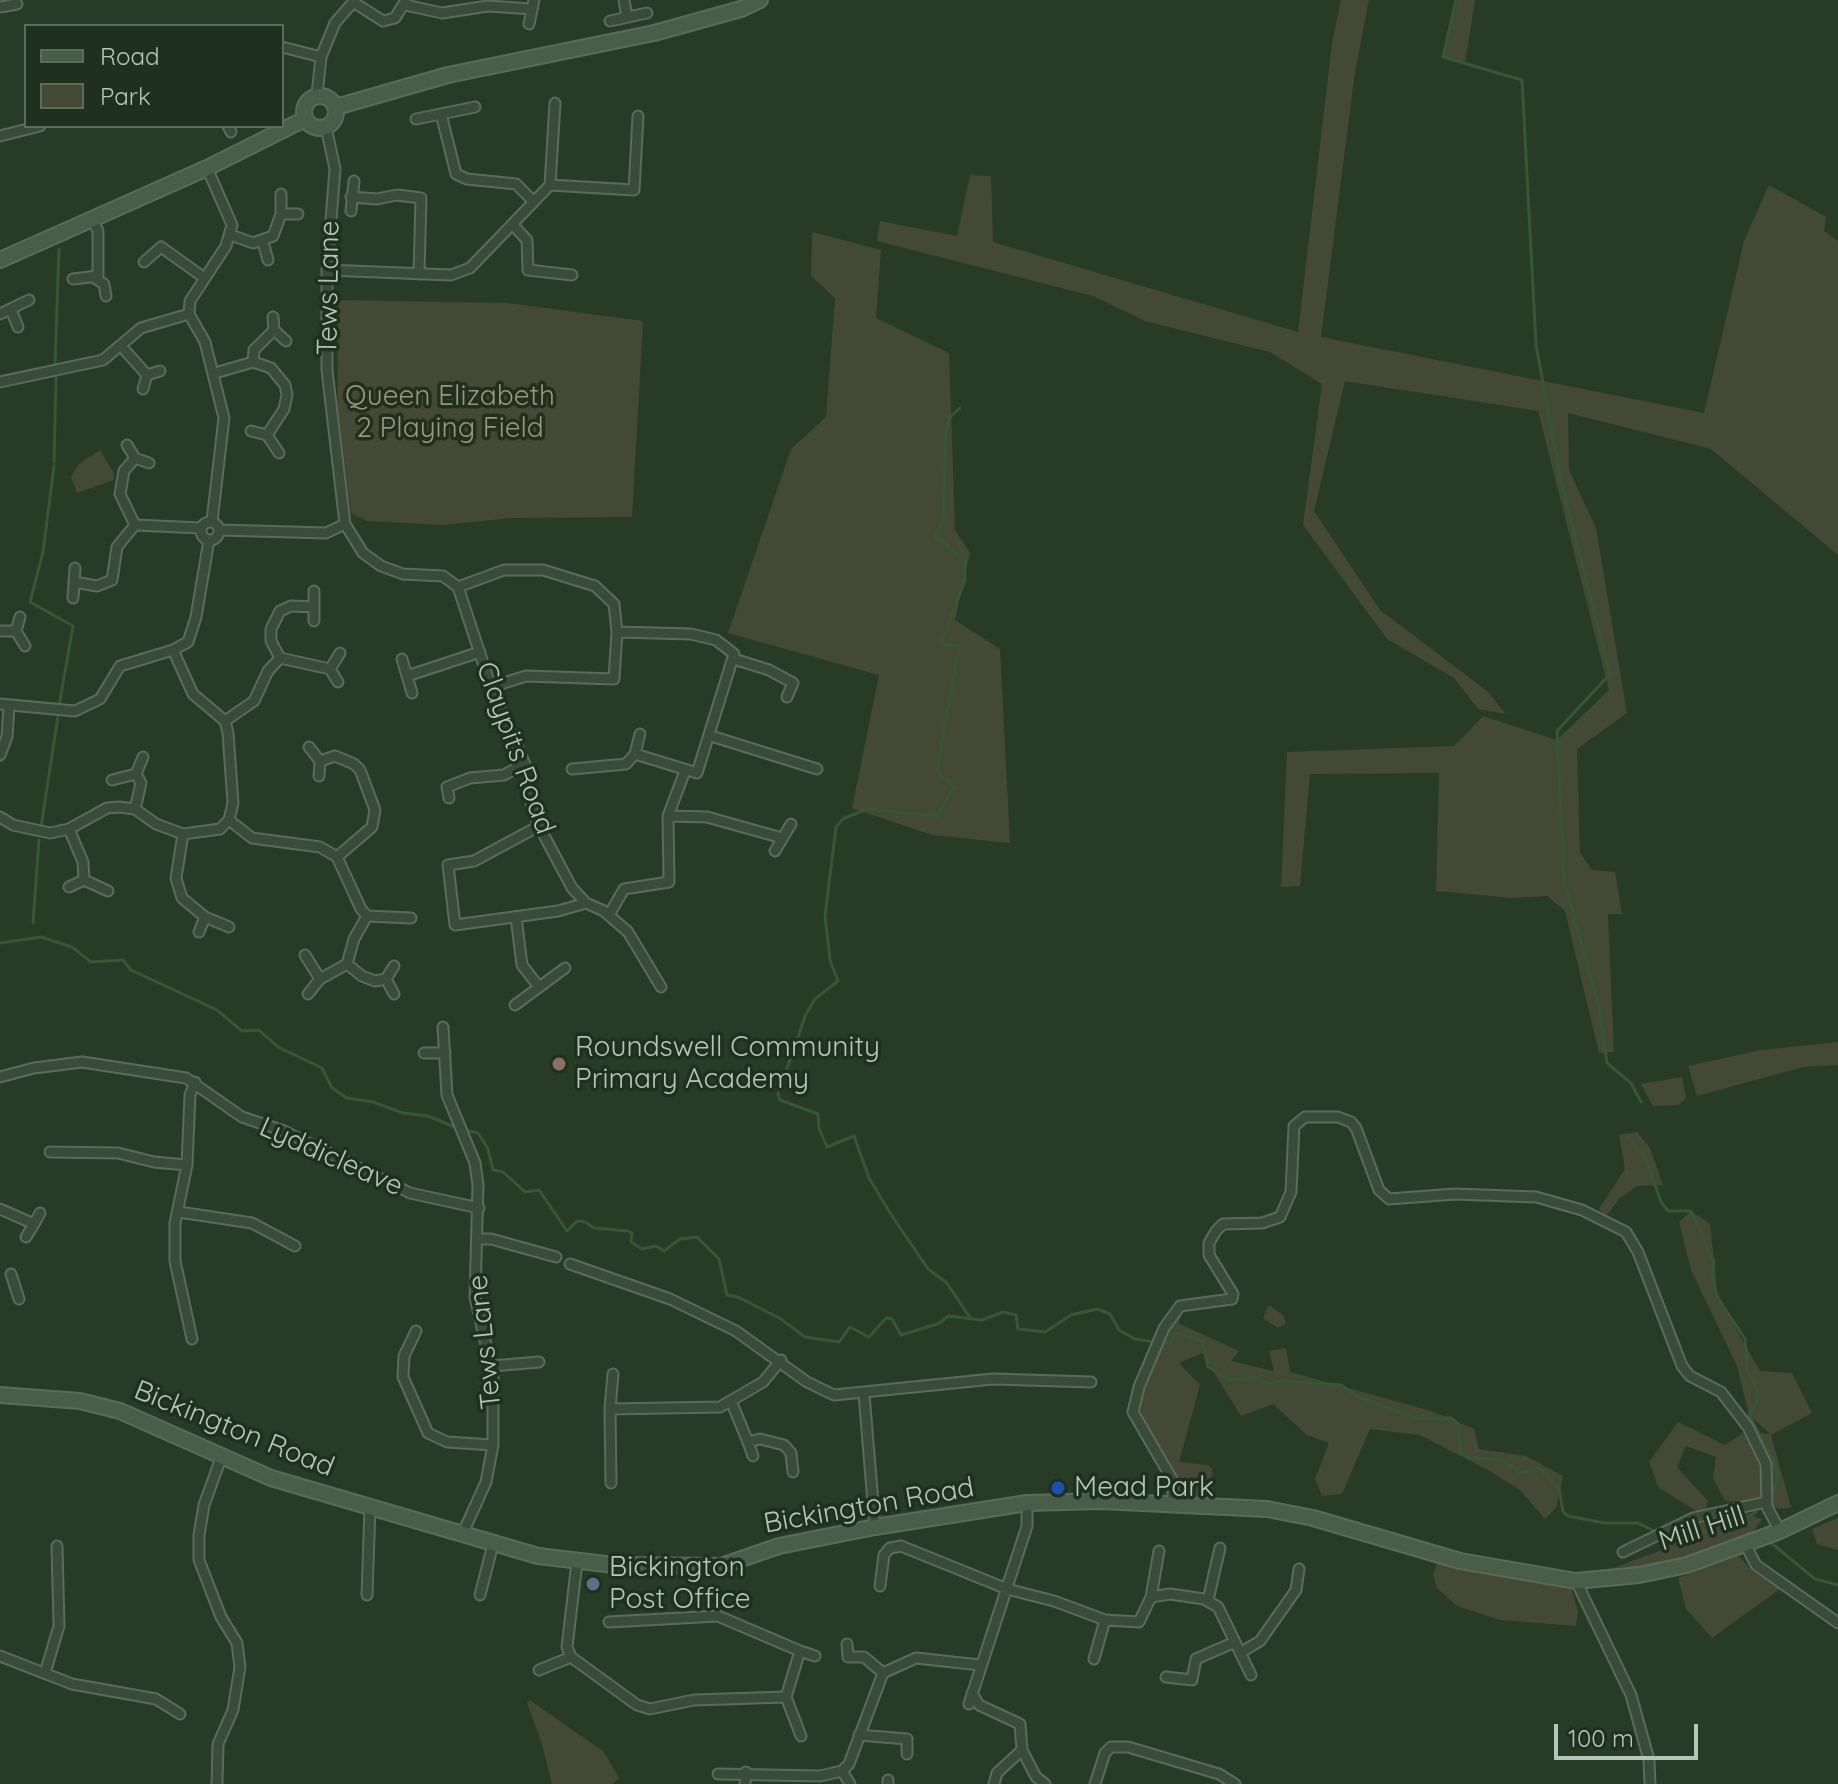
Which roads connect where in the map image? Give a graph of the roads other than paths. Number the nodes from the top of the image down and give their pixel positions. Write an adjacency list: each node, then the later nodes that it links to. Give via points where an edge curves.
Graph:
1 (624, 0): 9 (street)
2 (760, 0): 16 (main road, via 654,33 463,72)
3 (354, 1): 4 (street, via 383,21 395,18); 13 (street, via 335,23)
4 (405, 2): 6 (street, via 442,13)
5 (17, 4): 7 (street)
6 (533, 5): 11 (street)
7 (0, 7)
8 (647, 13): 9 (street)
9 (627, 17): 10 (street)
10 (610, 21)
11 (529, 24)
12 (284, 48): 13 (street)
13 (321, 57): 14 (street)
14 (317, 95): 16 (main road); 20 (main road, via 304,107)
15 (555, 103): 27 (street)
16 (336, 107): 22 (main road, via 334,120)
17 (475, 107): 18 (street)
18 (441, 114): 21 (street); 30 (street, via 456,174 516,184)
19 (638, 116): 27 (street, via 634,190)
20 (305, 119): 22 (main road, via 314,127); 25 (main road)
21 (416, 119)
22 (326, 127): 41 (street, Tews Lane, via 335,169)
23 (32, 128): 24 (street)
24 (0, 136)
25 (207, 168): 34 (main road); 36 (street, via 232,225)
26 (354, 181): 29 (street)
27 (550, 185): 30 (street)
28 (281, 194): 32 (street)
29 (351, 197): 31 (street); 42 (street, via 421,198)
30 (533, 201): 35 (street)
31 (351, 211)
32 (281, 214): 33 (street); 37 (street, via 273,236)
33 (298, 214)
34 (93, 221): 38 (main road); 46 (street, via 98,231)
35 (513, 225): 42 (street, via 470,268 451,275); 43 (street, via 527,240 528,270)
36 (231, 235): 37 (street); 44 (street)
37 (263, 242): 39 (street)
38 (2, 254)
39 (268, 260)
40 (144, 262): 44 (street, via 160,242)
41 (327, 270): 42 (street); 70 (street, Tews Lane, via 327,370)
42 (419, 274)
43 (572, 275)
44 (203, 277): 51 (street)
45 (73, 279): 46 (street)
46 (96, 279): 47 (street, via 104,284)
47 (106, 296)
48 (29, 300): 49 (street)
49 (11, 310): 50 (street); 53 (street)
50 (0, 314)
51 (189, 314): 56 (street, via 141,328); 59 (street)
52 (273, 317): 54 (street)
53 (18, 327)
54 (274, 330): 55 (street); 57 (street, via 254,350)
55 (286, 341)
56 (121, 346): 60 (street); 61 (street, via 103,360)
57 (253, 362): 59 (street); 64 (street, via 278,375 287,395)
58 (160, 371): 60 (street)
59 (215, 373): 69 (street, via 224,418)
60 (147, 375): 62 (street)
61 (0, 382)
62 (143, 389)
63 (251, 431): 64 (street)
64 (267, 435): 66 (street)
65 (127, 445): 67 (street)
66 (279, 453)
67 (135, 458): 68 (street); 71 (street, via 124,471 120,490)
68 (149, 463)
69 (212, 521): 72 (street); 73 (street)
70 (345, 524): 73 (street, via 326,533); 77 (street, Tews Lane, via 371,560 392,571 443,576)
71 (135, 525): 72 (street); 76 (street, via 117,547 112,580 105,586)
72 (201, 528): 74 (street)
73 (220, 530): 74 (street)
74 (209, 540): 87 (street, via 193,631 188,642)
75 (75, 568): 76 (street)
76 (74, 582): 79 (street)
77 (458, 587): 85 (street, via 504,570 559,573 609,596); 88 (street, Claypits Road)
78 (314, 591): 80 (street)
79 (73, 598)
80 (314, 607): 82 (street); 90 (street, via 291,606 274,620 271,641)
81 (20, 617): 84 (street)
82 (314, 621)
83 (0, 631): 84 (street)
84 (16, 631): 86 (street)
85 (617, 632): 92 (street, via 703,636 732,649); 96 (street, via 614,679 526,676)
86 (25, 646)
87 (173, 650): 99 (street, via 120,666 100,699 75,711); 100 (street, via 193,694)
88 (480, 652): 94 (street); 96 (street, Claypits Road)
89 (340, 653): 93 (street)
90 (280, 658): 93 (street); 100 (street, via 254,701)
91 (402, 659): 94 (street)
92 (734, 659): 98 (street, via 793,683); 102 (street)
93 (330, 669): 95 (street)
94 (407, 676): 97 (street)
95 (338, 682)
96 (491, 687): 108 (street, Claypits Road)
97 (412, 693)
98 (787, 697)
99 (4, 705): 105 (street, via 7,737)
100 (225, 721): 119 (street, via 233,803)
101 (640, 734): 104 (street)
102 (711, 736): 110 (street); 111 (street, via 697,773)
103 (309, 747): 107 (street)
104 (635, 754): 109 (street, via 626,764); 111 (street)
105 (0, 755)
106 (143, 757): 112 (street)
107 (320, 761): 113 (street); 126 (street, via 335,756 354,764 375,810 372,827)
108 (524, 764): 115 (street, via 504,775 470,778 447,787); 121 (street, Claypits Road)
109 (572, 769)
110 (817, 769)
111 (685, 771): 117 (street)
112 (136, 774): 114 (street); 116 (street, via 141,783)
113 (319, 776)
114 (112, 780)
115 (449, 798)
116 (135, 809): 122 (street, via 107,808); 123 (street)
117 (668, 816): 124 (street, via 707,817); 131 (street, via 669,882 624,889)
118 (0, 819): 122 (street, via 50,833)
119 (229, 820): 123 (street, via 220,829); 126 (street, via 252,838 309,845)
120 (791, 824): 124 (street)
121 (539, 826): 130 (street, Claypits Road, via 572,888); 134 (street, via 474,861 448,865 455,925)
122 (69, 829): 127 (street, via 83,862)
123 (183, 834): 133 (street, via 176,878 182,898)
124 (782, 838): 125 (street)
125 (775, 851)
126 (337, 857): 132 (street)
127 (84, 880): 128 (street); 129 (street)
128 (69, 887)
129 (108, 891)
130 (586, 903): 131 (street, Claypits Road); 134 (street)
131 (609, 915): 145 (street, Claypits Road, via 628,932)
132 (367, 916): 135 (street); 139 (street)
133 (205, 917): 136 (street); 137 (street)
134 (516, 917): 144 (street, via 522,965)
135 (411, 918)
136 (229, 927)
137 (199, 932)
138 (305, 955): 142 (street)
139 (347, 964): 142 (street); 143 (street, via 362,976)
140 (394, 966): 143 (street)
141 (565, 968): 144 (street)
142 (320, 979): 146 (street)
143 (386, 979): 147 (street)
144 (539, 987): 148 (street)
145 (661, 987)
146 (308, 994)
147 (394, 994)
148 (515, 1005)
149 (443, 1027): 151 (street, Tews Lane)
150 (424, 1053): 151 (street)
151 (445, 1053): 156 (street, Tews Lane, via 447,1095 475,1163)
152 (0, 1077): 153 (street, Lyddicleave, via 82,1062)
153 (195, 1082): 155 (street); 156 (street, Lyddicleave, via 242,1117 284,1131 410,1193)
154 (50, 1152): 155 (street, via 118,1153)
155 (187, 1165): 158 (street)
156 (479, 1208): 162 (street, Tews Lane)
157 (0, 1209): 160 (street)
158 (179, 1212): 163 (street, via 252,1223); 171 (street, via 175,1261)
159 (40, 1213): 160 (street)
160 (34, 1224): 161 (street)
161 (26, 1237)
162 (477, 1239): 164 (street, Tews Lane); 174 (street, Tews Lane, via 475,1297)
163 (295, 1246)
164 (556, 1257)
165 (570, 1264): 172 (street, via 670,1299)
166 (11, 1274): 167 (street)
167 (13, 1288): 168 (street); 169 (street)
168 (0, 1291)
169 (19, 1299)
170 (416, 1331): 182 (street, via 404,1356 403,1377 428,1433 447,1442)
171 (192, 1339)
172 (781, 1360): 177 (street, via 823,1392); 179 (street, via 763,1382)
173 (539, 1362): 174 (street)
174 (491, 1366): 182 (street, Tews Lane)
175 (613, 1374): 180 (street)
176 (1095, 1382): 177 (street, via 993,1379)
177 (864, 1394): 192 (street)
178 (0, 1395): 184 (main road, Bickington Road, via 80,1401 120,1411)
179 (731, 1401): 180 (street, via 709,1409); 181 (street)
180 (610, 1409): 186 (street)
181 (748, 1442): 183 (street); 185 (street, via 775,1441 784,1445 793,1467)
182 (493, 1445): 194 (street, Tews Lane, via 485,1491)
183 (753, 1456)
184 (221, 1458): 191 (main road, Bickington Road); 238 (street, via 204,1505 199,1560 237,1643 240,1667 233,1710 218,1744)
185 (805, 1462)
186 (611, 1483)
187 (1766, 1502): 189 (street, via 1766,1464 1748,1427 1721,1392 1682,1366 1626,1232 1582,1210 1536,1197 1455,1194 1389,1199 1379,1190 1351,1122 1305,1117 1294,1126 1291,1192 1280,1217 1223,1224 1216,1231 1209,1255 1232,1299 1180,1306 1156,1346 1133,1412 1173,1481); 193 (street); 200 (street, via 1693,1518)
188 (1027, 1503): 189 (main road, Bickington Road); 192 (main road, Bickington Road); 205 (street, via 1027,1526)
189 (1173, 1503): 203 (main road, Bickington Road, via 1267,1509 1460,1561)
190 (1838, 1503): 193 (main road, Mill Hill)
191 (370, 1507): 194 (main road, Bickington Road); 206 (street)
192 (875, 1527): 201 (main road, Bickington Road, via 779,1546 721,1566)
193 (1780, 1531): 196 (main road, Mill Hill)
194 (462, 1535): 195 (main road, Bickington Road)
195 (493, 1544): 201 (main road, Bickington Road); 207 (street)
196 (1745, 1544): 203 (main road, Mill Hill, via 1687,1565); 212 (street, via 1756,1565)
197 (57, 1546): 223 (street, via 59,1626)
198 (1220, 1548): 209 (street)
199 (1159, 1551): 208 (street)
200 (1623, 1552)
201 (577, 1562): 219 (street, via 567,1647)
202 (1299, 1569): 216 (street, via 1296,1590 1287,1603 1260,1641)
203 (1576, 1581): 245 (street, via 1631,1695 1649,1760)
204 (880, 1586): 205 (street, via 884,1555 901,1546)
205 (1007, 1589): 210 (street); 221 (street)
206 (367, 1595)
207 (480, 1595)
208 (1151, 1597): 209 (street); 210 (street, via 1139,1622)
209 (1208, 1600): 213 (street, via 1218,1607)
210 (1105, 1620): 220 (street)
211 (609, 1622): 215 (street, via 718,1616)
212 (1838, 1623)
213 (1235, 1642): 216 (street); 226 (street, via 1196,1659 1192,1680)
214 (847, 1644): 224 (street, via 842,1657 864,1657)
215 (800, 1651): 218 (street); 228 (street)
216 (1240, 1653): 225 (street)
217 (0, 1656): 223 (street)
218 (815, 1656)
219 (571, 1657): 222 (street); 228 (street, via 650,1709 694,1700)
220 (1094, 1659)
221 (980, 1665): 224 (street, via 916,1658); 227 (street)
222 (539, 1670)
223 (45, 1673): 230 (street, via 72,1684 156,1699)
224 (883, 1673): 231 (street)
225 (1251, 1675)
226 (1166, 1677)
227 (972, 1693): 229 (street); 233 (street, via 979,1705 1020,1724)
228 (786, 1697): 232 (street)
229 (969, 1704)
230 (180, 1714)
231 (859, 1735): 234 (street, via 907,1739); 235 (street)
232 (801, 1736)
233 (1022, 1750): 241 (street, via 997,1773); 242 (street)
234 (907, 1754)
235 (842, 1771): 236 (street, via 820,1776); 240 (street)
236 (746, 1772): 237 (street); 239 (street)
237 (718, 1774)
238 (217, 1784)
239 (745, 1784)
240 (850, 1784)
241 (994, 1784)
242 (1045, 1784)
243 (1095, 1784): 244 (street, via 1111,1747 1128,1747 1219,1774)
244 (1235, 1784)
245 (1650, 1784)

